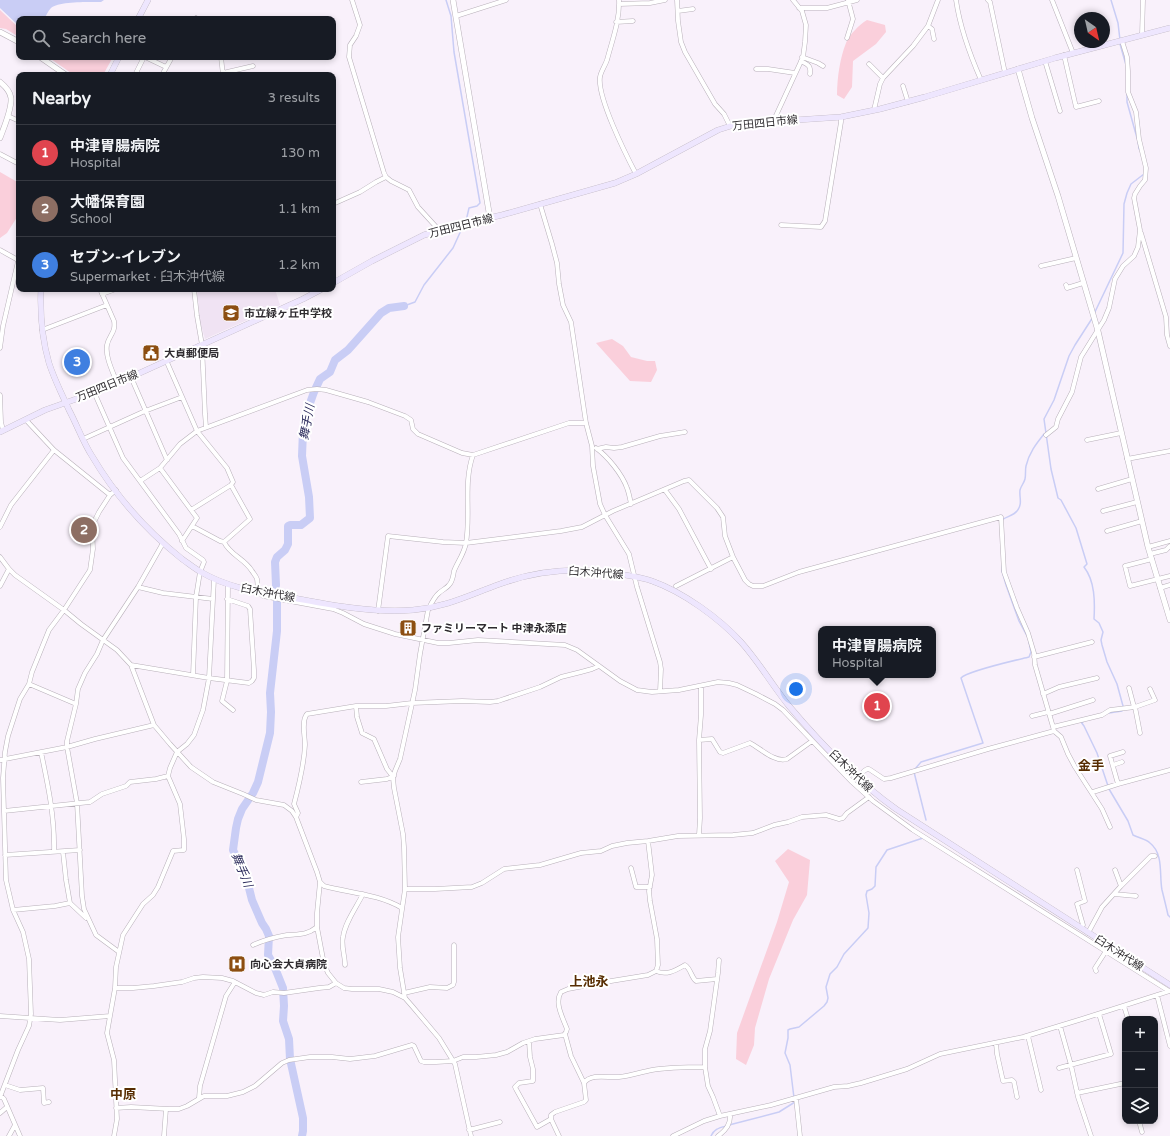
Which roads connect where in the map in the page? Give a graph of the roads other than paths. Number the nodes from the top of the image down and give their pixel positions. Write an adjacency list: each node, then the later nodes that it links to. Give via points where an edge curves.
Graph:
1 (148, 0): 19 (main road)
2 (352, 0): 73 (street, via 360,25 350,45 349,57)
3 (453, 0): 20 (street)
4 (506, 0): 20 (street)
5 (665, 0): 15 (street, via 650,3)
6 (677, 0): 18 (street)
7 (793, 0): 16 (street)
8 (857, 0): 14 (street)
9 (938, 0): 23 (street)
10 (956, 0): 57 (street, via 964,35)
11 (988, 0): 54 (street)
12 (1052, 0): 31 (street)
13 (1143, 0): 26 (street)
14 (848, 1): 16 (street, via 827,8); 27 (street, via 853,20)
15 (619, 2): 22 (street)
16 (799, 8): 33 (street, via 806,25)
17 (693, 9): 18 (street)
18 (678, 11): 68 (street, via 681,42 685,52)
19 (140, 16)
20 (456, 16): 76 (street)
21 (633, 21): 22 (street)
22 (616, 22): 72 (street, via 600,78 601,87 621,145)
23 (928, 26): 28 (street, via 932,29); 56 (street)
24 (1170, 28): 26 (main road, 万田四日市線)
25 (0, 32): 29 (street)
26 (1142, 35): 30 (main road, 万田四日市線)
27 (847, 38)
28 (934, 39)
29 (16, 40)
30 (1122, 41): 31 (main road, 万田四日市線); 79 (street, via 1127,57 1128,92 1136,112 1146,168 1145,180 1134,198)
31 (1073, 53): 32 (main road, 万田四日市線)
32 (1064, 55): 40 (main road, 万田四日市線); 60 (street, via 1076,107)
33 (802, 59): 43 (street); 53 (street); 55 (street, via 810,66)
34 (44, 60): 47 (street)
35 (118, 60): 48 (main road)
36 (142, 60): 49 (street)
37 (151, 60): 44 (street)
38 (170, 60): 44 (street)
39 (221, 60): 51 (street)
40 (1045, 61): 46 (main road, 万田四日市線); 63 (street)
41 (869, 64): 56 (street)
42 (253, 66): 52 (street)
43 (823, 66)
44 (166, 67): 50 (street)
45 (756, 69): 53 (street)
46 (1018, 69): 54 (main road, 万田四日市線); 82 (street)
47 (62, 72)
48 (112, 72)
49 (136, 72)
50 (164, 72)
51 (223, 72)
52 (230, 72)
53 (795, 73): 67 (street)
54 (1005, 73): 57 (main road, 万田四日市線)
55 (810, 74)
56 (883, 78): 62 (street)
57 (981, 80): 61 (main road, 万田四日市線)
58 (0, 82): 64 (street, via 11,98)
59 (903, 86): 61 (street)
60 (1098, 101)
61 (908, 102): 62 (main road, 万田四日市線)
62 (874, 110): 65 (main road, 万田四日市線)
63 (1060, 111)
64 (8, 116): 66 (street); 69 (street)
65 (841, 117): 67 (main road, 万田四日市線); 77 (street, via 825,221 821,227)
66 (16, 120)
67 (773, 122): 68 (main road, 万田四日市線)
68 (730, 126): 72 (main road, 万田四日市線)
69 (0, 138)
70 (0, 154): 71 (street)
71 (16, 162)
72 (636, 174): 75 (main road, 万田四日市線, via 598,188)
73 (386, 177): 74 (street); 78 (street, via 409,190 418,207)
74 (336, 203)
75 (540, 204): 76 (main road, 万田四日市線); 108 (street, via 557,262 563,305 571,322)
76 (490, 218): 78 (main road, 万田四日市線)
77 (781, 225)
78 (439, 230): 85 (main road, 万田四日市線, via 416,239)
79 (1140, 230): 95 (street, via 1136,252 1115,279 1109,308); 97 (street, via 1166,317)
80 (0, 250): 81 (street)
81 (16, 258)
82 (1076, 258): 83 (street); 86 (street)
83 (1041, 266)
84 (16, 272): 98 (street)
85 (336, 281)
86 (1083, 283): 87 (street, via 1067,288); 95 (street)
87 (1066, 285)
88 (41, 292): 94 (main road, 臼木沖代線)
89 (108, 292): 92 (street)
90 (194, 292): 96 (street)
91 (316, 292): 96 (main road, 万田四日市線)
92 (102, 294): 93 (street)
93 (107, 305): 94 (street); 101 (street, via 114,326 107,344 107,353)
94 (42, 330): 105 (main road, 臼木沖代線, via 50,364)
95 (1098, 330): 114 (street); 115 (street, via 1081,357 1072,392 1056,427)
96 (202, 345): 99 (main road, 万田四日市線); 110 (street)
97 (1170, 346)
98 (0, 348)
99 (166, 360): 100 (main road, 万田四日市線); 104 (street)
100 (131, 377): 101 (main road, 万田四日市線); 106 (street)
101 (117, 383): 102 (main road, 万田四日市線)
102 (94, 392): 105 (main road, 万田四日市線); 109 (street)
103 (0, 395): 111 (street)
104 (182, 396): 106 (street); 112 (street)
105 (66, 402): 107 (main road, 万田四日市線); 116 (main road, 臼木沖代線)
106 (145, 411): 109 (street); 124 (street)
107 (26, 420): 111 (main road, 万田四日市線); 120 (street)
108 (586, 422): 118 (street); 122 (street, via 570,423)
109 (109, 426): 116 (street); 127 (street, via 123,458)
110 (206, 427): 112 (street); 122 (street, via 307,390 322,390 368,402 405,416 411,420 413,429 418,434)
111 (2, 431)
112 (198, 431): 124 (street, via 180,444); 128 (street, via 227,468 233,482)
113 (685, 432): 119 (street, via 622,447)
114 (1121, 433): 117 (street); 123 (street)
115 (1046, 435)
116 (83, 439): 129 (main road, 臼木沖代線)
117 (1088, 440)
118 (592, 446): 119 (street); 137 (street, via 600,504)
119 (597, 448): 134 (street, via 620,475)
120 (54, 450): 132 (street); 139 (street, via 11,505)
121 (1170, 451): 123 (street)
122 (473, 455): 146 (street, via 470,462)
123 (1127, 459): 126 (street)
124 (167, 460): 125 (street)
125 (160, 468): 127 (street); 135 (street)
126 (1132, 479): 131 (street); 133 (street)
127 (140, 482): 142 (street)
128 (231, 485): 135 (street); 144 (street, via 250,519)
129 (116, 490): 132 (street); 145 (main road, 臼木沖代線, via 146,527)
130 (665, 490): 134 (street); 150 (street, via 689,480 711,501 723,518 725,536); 153 (street, via 679,509)
131 (1098, 490)
132 (110, 495): 170 (street, via 92,526 93,549 90,570)
133 (1138, 502): 136 (street); 138 (street)
134 (631, 504): 137 (street)
135 (191, 510): 140 (street, via 197,518)
136 (1103, 511)
137 (605, 515): 146 (street, via 582,527); 155 (street, via 628,550)
138 (1142, 521): 141 (street); 148 (street)
139 (0, 526)
140 (192, 526): 142 (street); 144 (street)
141 (1107, 531)
142 (182, 541): 154 (street, via 186,548 203,560)
143 (1170, 541): 148 (street)
144 (224, 542): 165 (street, via 231,552 250,566 256,577)
145 (163, 543): 154 (main road, 臼木沖代線); 163 (street)
146 (466, 543): 169 (street, via 449,586 439,593); 171 (street, via 388,536)
147 (1170, 546): 151 (street)
148 (1148, 547): 151 (street)
149 (0, 557): 152 (street)
150 (733, 557): 153 (street); 176 (street, via 745,580 757,587 799,572 1001,517 1004,572 1028,633)
151 (1151, 557): 158 (street); 158 (street, via 1125,566 1130,586)
152 (9, 569): 161 (street); 170 (street)
153 (711, 569): 162 (street)
154 (200, 572): 157 (main road, 臼木沖代線); 166 (street)
155 (635, 576): 169 (main road, 臼木沖代線, via 586,570 536,574 499,584 449,604); 187 (street, via 636,587 660,662); 244 (main road, 臼木沖代線, via 674,591 722,624 746,648 776,689 816,736 852,774 881,799)
156 (1170, 576): 158 (street)
157 (214, 579): 159 (main road, 臼木沖代線); 167 (street)
158 (1158, 579): 164 (street)
159 (228, 585): 165 (main road, 臼木沖代線); 168 (street)
160 (1170, 585): 164 (street)
161 (0, 586)
162 (676, 586)
163 (138, 587): 166 (street); 173 (street)
164 (1160, 588): 172 (street)
165 (259, 592): 171 (main road, 臼木沖代線, via 344,608); 174 (street, via 263,596 338,610 364,624)
166 (196, 597): 167 (street); 179 (street)
167 (213, 599): 180 (street)
168 (227, 600): 182 (street); 182 (street, via 248,606 250,609 254,678 249,682)
169 (429, 608): 171 (main road, 臼木沖代線); 174 (street)
170 (64, 610): 173 (street); 183 (street, via 49,630)
171 (378, 610)
172 (1170, 620)
173 (103, 640): 177 (street); 191 (street, via 81,682)
174 (423, 640): 178 (street, via 444,643 478,640 561,644 574,648); 190 (street)
175 (1092, 642): 176 (street)
176 (1034, 657): 188 (street)
177 (131, 665): 179 (street); 197 (street)
178 (599, 666): 187 (street, via 633,688 646,692); 190 (street, via 561,677 498,701)
179 (193, 676): 180 (street)
180 (209, 678): 182 (street); 204 (street, via 203,710 194,735)
181 (1097, 678): 188 (street, via 1059,687)
182 (227, 681): 194 (street, via 222,700)
183 (29, 684): 191 (street); 206 (street, via 20,699)
184 (701, 686): 187 (street); 200 (street); 201 (street, via 718,682 747,689 783,710)
185 (1129, 688): 193 (street)
186 (1150, 689): 193 (street, via 1155,700)
187 (660, 692)
188 (1043, 694): 195 (street)
189 (1093, 700): 195 (street)
190 (412, 702): 192 (street, via 386,706); 212 (street)
191 (76, 704): 202 (street)
192 (356, 706): 212 (street, via 362,733 374,739 387,769); 220 (street, via 305,716 304,753 294,804 298,813)
193 (1135, 707): 198 (street, via 1110,710 1102,715); 199 (street)
194 (232, 710)
195 (1048, 713): 196 (street); 198 (street)
196 (1032, 716)
197 (154, 725): 202 (street); 204 (street)
198 (1053, 729): 210 (street, via 884,780 869,769); 215 (street)
199 (1140, 733)
200 (699, 740): 201 (street, via 712,739 723,753 750,743 782,760); 222 (street)
201 (812, 741): 216 (street)
202 (67, 747): 203 (street); 217 (street)
203 (41, 752): 206 (street); 218 (street)
204 (177, 752): 211 (street); 220 (street, via 191,767 213,782 256,800 284,805)
205 (1123, 752): 208 (street, via 1110,756)
206 (2, 760): 219 (street)
207 (1122, 762): 208 (street)
208 (1113, 765): 214 (street)
209 (1170, 770): 214 (street)
210 (864, 772)
211 (168, 776): 217 (street, via 130,782 90,802); 249 (street, via 180,804 184,850 173,851 158,887 143,904 123,935)
212 (394, 776): 213 (street); 235 (street, via 404,840)
213 (362, 782)
214 (1118, 784): 215 (street)
215 (1093, 792): 221 (street)
216 (869, 797): 222 (street, via 839,819 826,815 802,817 753,833); 248 (street, via 918,833)
217 (77, 804): 218 (street); 224 (street)
218 (51, 806): 219 (street); 225 (street)
219 (4, 811): 227 (street)
220 (296, 817): 232 (street)
221 (1110, 827)
222 (699, 835): 223 (street)
223 (648, 841): 234 (street, via 652,875); 235 (street, via 612,846 601,851 581,853 540,865 504,869 472,887)
224 (80, 850): 226 (street); 242 (street, via 82,896)
225 (54, 852): 226 (street); 227 (street)
226 (63, 852): 239 (street)
227 (5, 855): 241 (street, via 6,880)
228 (1155, 856): 233 (street, via 1151,856)
229 (631, 868): 234 (street, via 636,887)
230 (1077, 870): 244 (street, via 1086,901 1077,904 1084,925)
231 (1115, 870): 233 (street)
232 (320, 882): 236 (street, via 324,886); 243 (street)
233 (1121, 886): 237 (street)
234 (650, 888): 252 (street, via 650,905 658,949)
235 (405, 889): 240 (street)
236 (363, 894): 240 (street, via 389,901); 251 (street, via 342,938)
237 (1114, 894): 238 (street); 245 (street, via 1102,907)
238 (1136, 896)
239 (70, 903): 241 (street); 242 (street)
240 (402, 908): 259 (street, via 398,943)
241 (13, 910): 267 (street, via 23,932 29,959)
242 (88, 919): 249 (street, via 96,935)
243 (317, 926): 246 (street, via 310,932 270,938); 256 (street, via 326,970)
244 (1081, 928): 245 (main road, 臼木沖代線)
245 (1088, 933): 258 (main road, 臼木沖代線)
246 (253, 945)
247 (454, 945): 259 (street, via 452,985 448,988 430,987)
248 (1106, 951): 253 (street, via 1095,968); 258 (street)
249 (119, 952): 257 (street)
250 (719, 960): 254 (street)
251 (345, 965)
252 (656, 971): 254 (street, via 668,973 685,966 696,981); 269 (street, via 636,978 561,992 558,997 567,1029)
253 (1096, 971)
254 (717, 979): 276 (street, via 705,1049)
255 (235, 982): 256 (street, via 250,991 264,995 319,988); 257 (street, via 222,978 199,977 154,986); 285 (street, via 226,996 200,1086)
256 (336, 983): 261 (street, via 348,989 393,992)
257 (115, 988): 265 (street)
258 (1170, 989): 260 (street)
259 (404, 992): 261 (street)
260 (1157, 995): 262 (street); 273 (street)
261 (405, 998): 274 (street, via 439,1038)
262 (1124, 1006): 263 (street); 266 (street)
263 (1099, 1014): 268 (street); 275 (street, via 1111,1054)
264 (0, 1016): 267 (street)
265 (110, 1016): 267 (street, via 60,1020); 289 (street, via 107,1033 114,1060)
266 (1127, 1016)
267 (30, 1018): 280 (street)
268 (1060, 1026): 270 (street); 275 (street)
269 (565, 1034): 271 (street); 278 (street, via 571,1056)
270 (1028, 1036): 272 (street); 281 (street)
271 (529, 1041): 274 (street, via 501,1054 463,1056); 294 (street, via 533,1081 519,1083 515,1087 537,1127)
272 (996, 1044): 284 (street, via 1003,1081 1014,1082); 286 (street, via 940,1054 907,1069)
273 (1170, 1046)
274 (453, 1061): 285 (street, via 421,1061 412,1045 375,1056 310,1057 289,1060 243,1092 227,1096 206,1095); 298 (street)
275 (1071, 1065): 277 (street); 282 (street)
276 (705, 1067): 278 (street, via 662,1068 617,1077 598,1077); 293 (street, via 709,1089)
277 (1059, 1068)
278 (584, 1083): 294 (street, via 585,1101 555,1112)
279 (1122, 1084): 282 (street)
280 (5, 1085): 283 (street); 287 (street, via 20,1090 43,1088 44,1103)
281 (1041, 1090)
282 (1077, 1093): 309 (street)
283 (0, 1097): 288 (street)
284 (1018, 1097)
285 (199, 1098): 290 (street, via 183,1108)
286 (796, 1098): 292 (street); 308 (street)
287 (49, 1102)
288 (7, 1107): 291 (street); 297 (street)
289 (116, 1108): 290 (street); 302 (street)
290 (166, 1109): 303 (street)
291 (0, 1113)
292 (730, 1114): 293 (street); 307 (street, via 729,1125)
293 (720, 1116): 306 (street)
294 (551, 1119): 305 (street)
295 (500, 1122): 298 (street)
296 (1140, 1124): 299 (street)
297 (15, 1126): 300 (street); 301 (street)
298 (469, 1130): 304 (street)
299 (1142, 1132)
300 (9, 1136)
301 (20, 1136)
302 (114, 1136)
303 (164, 1136)
304 (471, 1136)
305 (559, 1136)
306 (673, 1136)
307 (718, 1136)
308 (800, 1136)
309 (1091, 1136)

